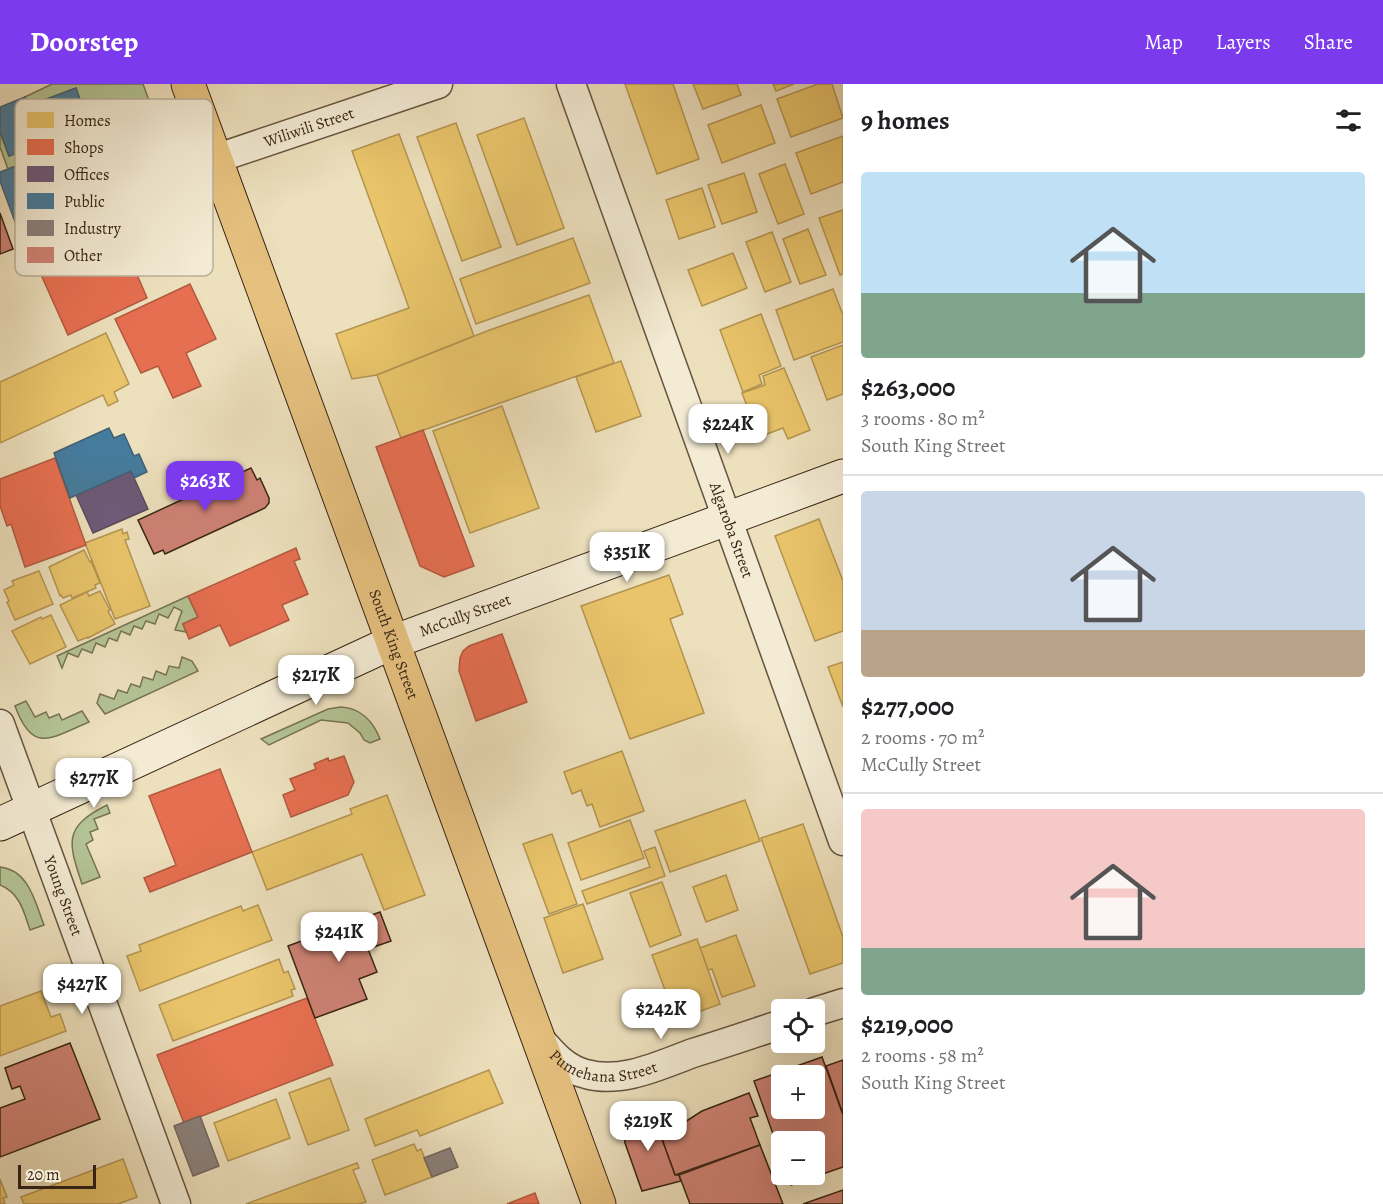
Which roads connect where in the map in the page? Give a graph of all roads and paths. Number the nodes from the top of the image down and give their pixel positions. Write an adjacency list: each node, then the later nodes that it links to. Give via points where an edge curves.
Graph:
1 (188, 84): 4 (main road, South King Street)
2 (438, 84): 6 (street, Wiliwili Street)
3 (571, 84): 8 (street, Algaroba Street)
4 (193, 99)
5 (213, 153): 6 (main road, South King Street)
6 (215, 159): 9 (main road, South King Street)
7 (843, 476): 8 (main road, McCully Street)
8 (727, 519): 9 (main road, McCully Street); 13 (street, Algaroba Street)
9 (393, 642): 11 (main road, McCully Street); 17 (main road, South King Street)
10 (0, 724): 11 (street, Young Street)
11 (31, 810): 12 (main road, McCully Street); 18 (street, Young Street)
12 (0, 824)
13 (843, 841)
14 (843, 1003): 15 (street)
15 (825, 1009)
16 (771, 1028): 17 (street, Pumehana Street, via 618,1077 577,1071 556,1057)
17 (538, 1035): 19 (main road, South King Street)
18 (176, 1204)
19 (599, 1204)

